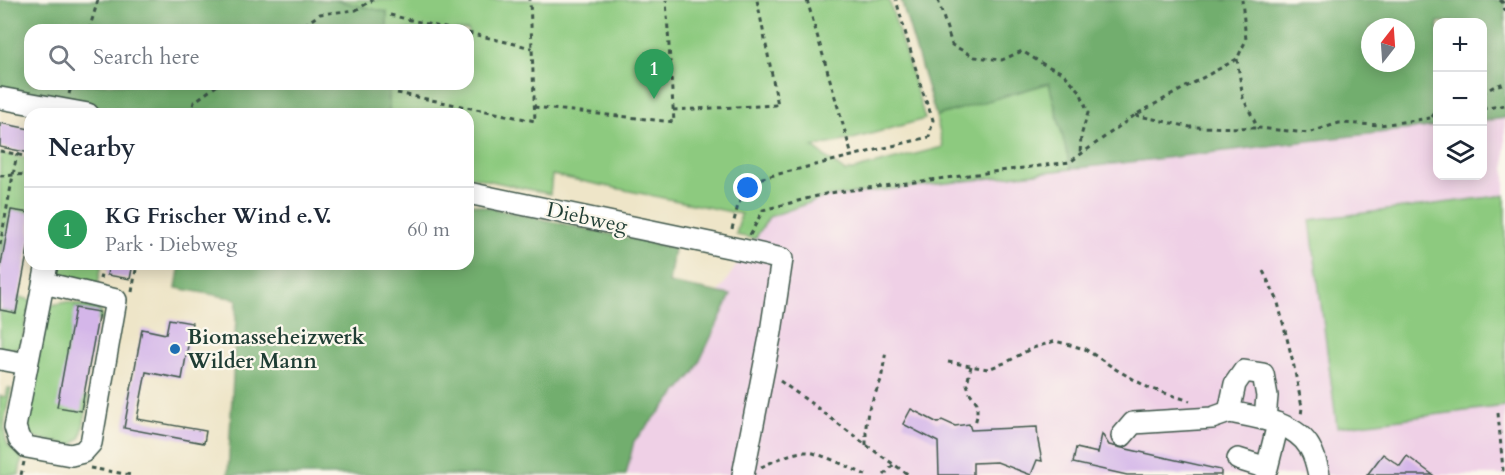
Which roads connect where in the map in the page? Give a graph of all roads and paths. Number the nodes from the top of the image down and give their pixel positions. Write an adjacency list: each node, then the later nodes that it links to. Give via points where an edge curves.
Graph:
1 (98, 0): 13 (path)
2 (373, 0): 14 (path, via 357,10 320,14)
3 (530, 0): 17 (path)
4 (666, 0): 31 (path)
5 (757, 0): 31 (path, via 778,105)
6 (807, 0): 40 (path)
7 (896, 0): 40 (path, via 933,120 929,137)
8 (938, 0): 38 (path, via 952,45 975,57 1002,60 1022,51 1063,73 1080,90 1088,113)
9 (1242, 0): 18 (path, via 1246,40)
10 (1500, 0): 11 (path)
11 (1505, 11)
12 (390, 15): 15 (path)
13 (91, 24)
14 (306, 24)
15 (428, 24)
16 (474, 34): 17 (path)
17 (532, 48): 25 (path)
18 (1237, 59): 33 (path); 35 (path, via 1243,98)
19 (1505, 83): 21 (path)
20 (211, 90): 27 (path, via 194,102)
21 (1487, 90)
22 (397, 93): 28 (path)
23 (0, 98): 26 (street)
24 (1505, 105): 29 (path)
25 (534, 107): 30 (path, via 535,121); 31 (path, via 674,122)
26 (53, 108)
27 (192, 108)
28 (471, 108)
29 (1487, 108)
30 (474, 109)
31 (673, 110)
32 (1433, 115): 34 (path)
33 (1135, 116): 35 (path, via 1190,128); 38 (path)
34 (1431, 118): 35 (path, via 1380,125 1340,123 1308,134)
35 (1258, 128)
36 (0, 151): 37 (path)
37 (16, 154): 39 (path); 43 (path)
38 (1080, 155): 46 (path, via 1070,162 829,193 763,210)
39 (24, 156)
40 (852, 156): 46 (path, via 750,181 738,205)
41 (24, 175): 43 (path)
42 (0, 176): 43 (path)
43 (13, 176): 45 (path)
44 (474, 194): 46 (street, Diebweg, via 703,251)
45 (0, 246)
46 (739, 249): 54 (street, Diebweg, via 782,259)
47 (1263, 271): 60 (path, via 1277,299 1293,362 1302,407)
48 (46, 274): 52 (street); 63 (street, via 116,300 91,443 83,452)
49 (886, 351): 62 (path, via 881,380 868,411)
50 (0, 359): 52 (street)
51 (948, 362): 53 (path)
52 (27, 364): 63 (street, via 15,427 19,439 27,447)
53 (971, 366): 55 (path, via 988,369 1055,341 1085,349 1149,388); 59 (path, via 967,384 977,403)
54 (764, 370): 62 (path); 66 (street)
55 (1195, 402)
56 (1229, 412): 58 (street); 58 (street, via 1235,384 1244,371 1263,374); 61 (street, via 1212,418 1133,423)
57 (1498, 413): 72 (path, via 1503,470)
58 (1271, 422): 60 (street); 64 (street, via 1267,468)
59 (975, 424)
60 (1298, 433): 71 (street, via 1310,447)
61 (1122, 436)
62 (866, 445): 65 (path)
63 (71, 455): 67 (path, via 75,465)
64 (1238, 459)
65 (894, 464): 69 (path); 70 (path)
66 (743, 474): 68 (path, via 806,452)
67 (131, 475)
68 (866, 475)
69 (884, 475)
70 (909, 475)
71 (1319, 475)
72 (1500, 475)

